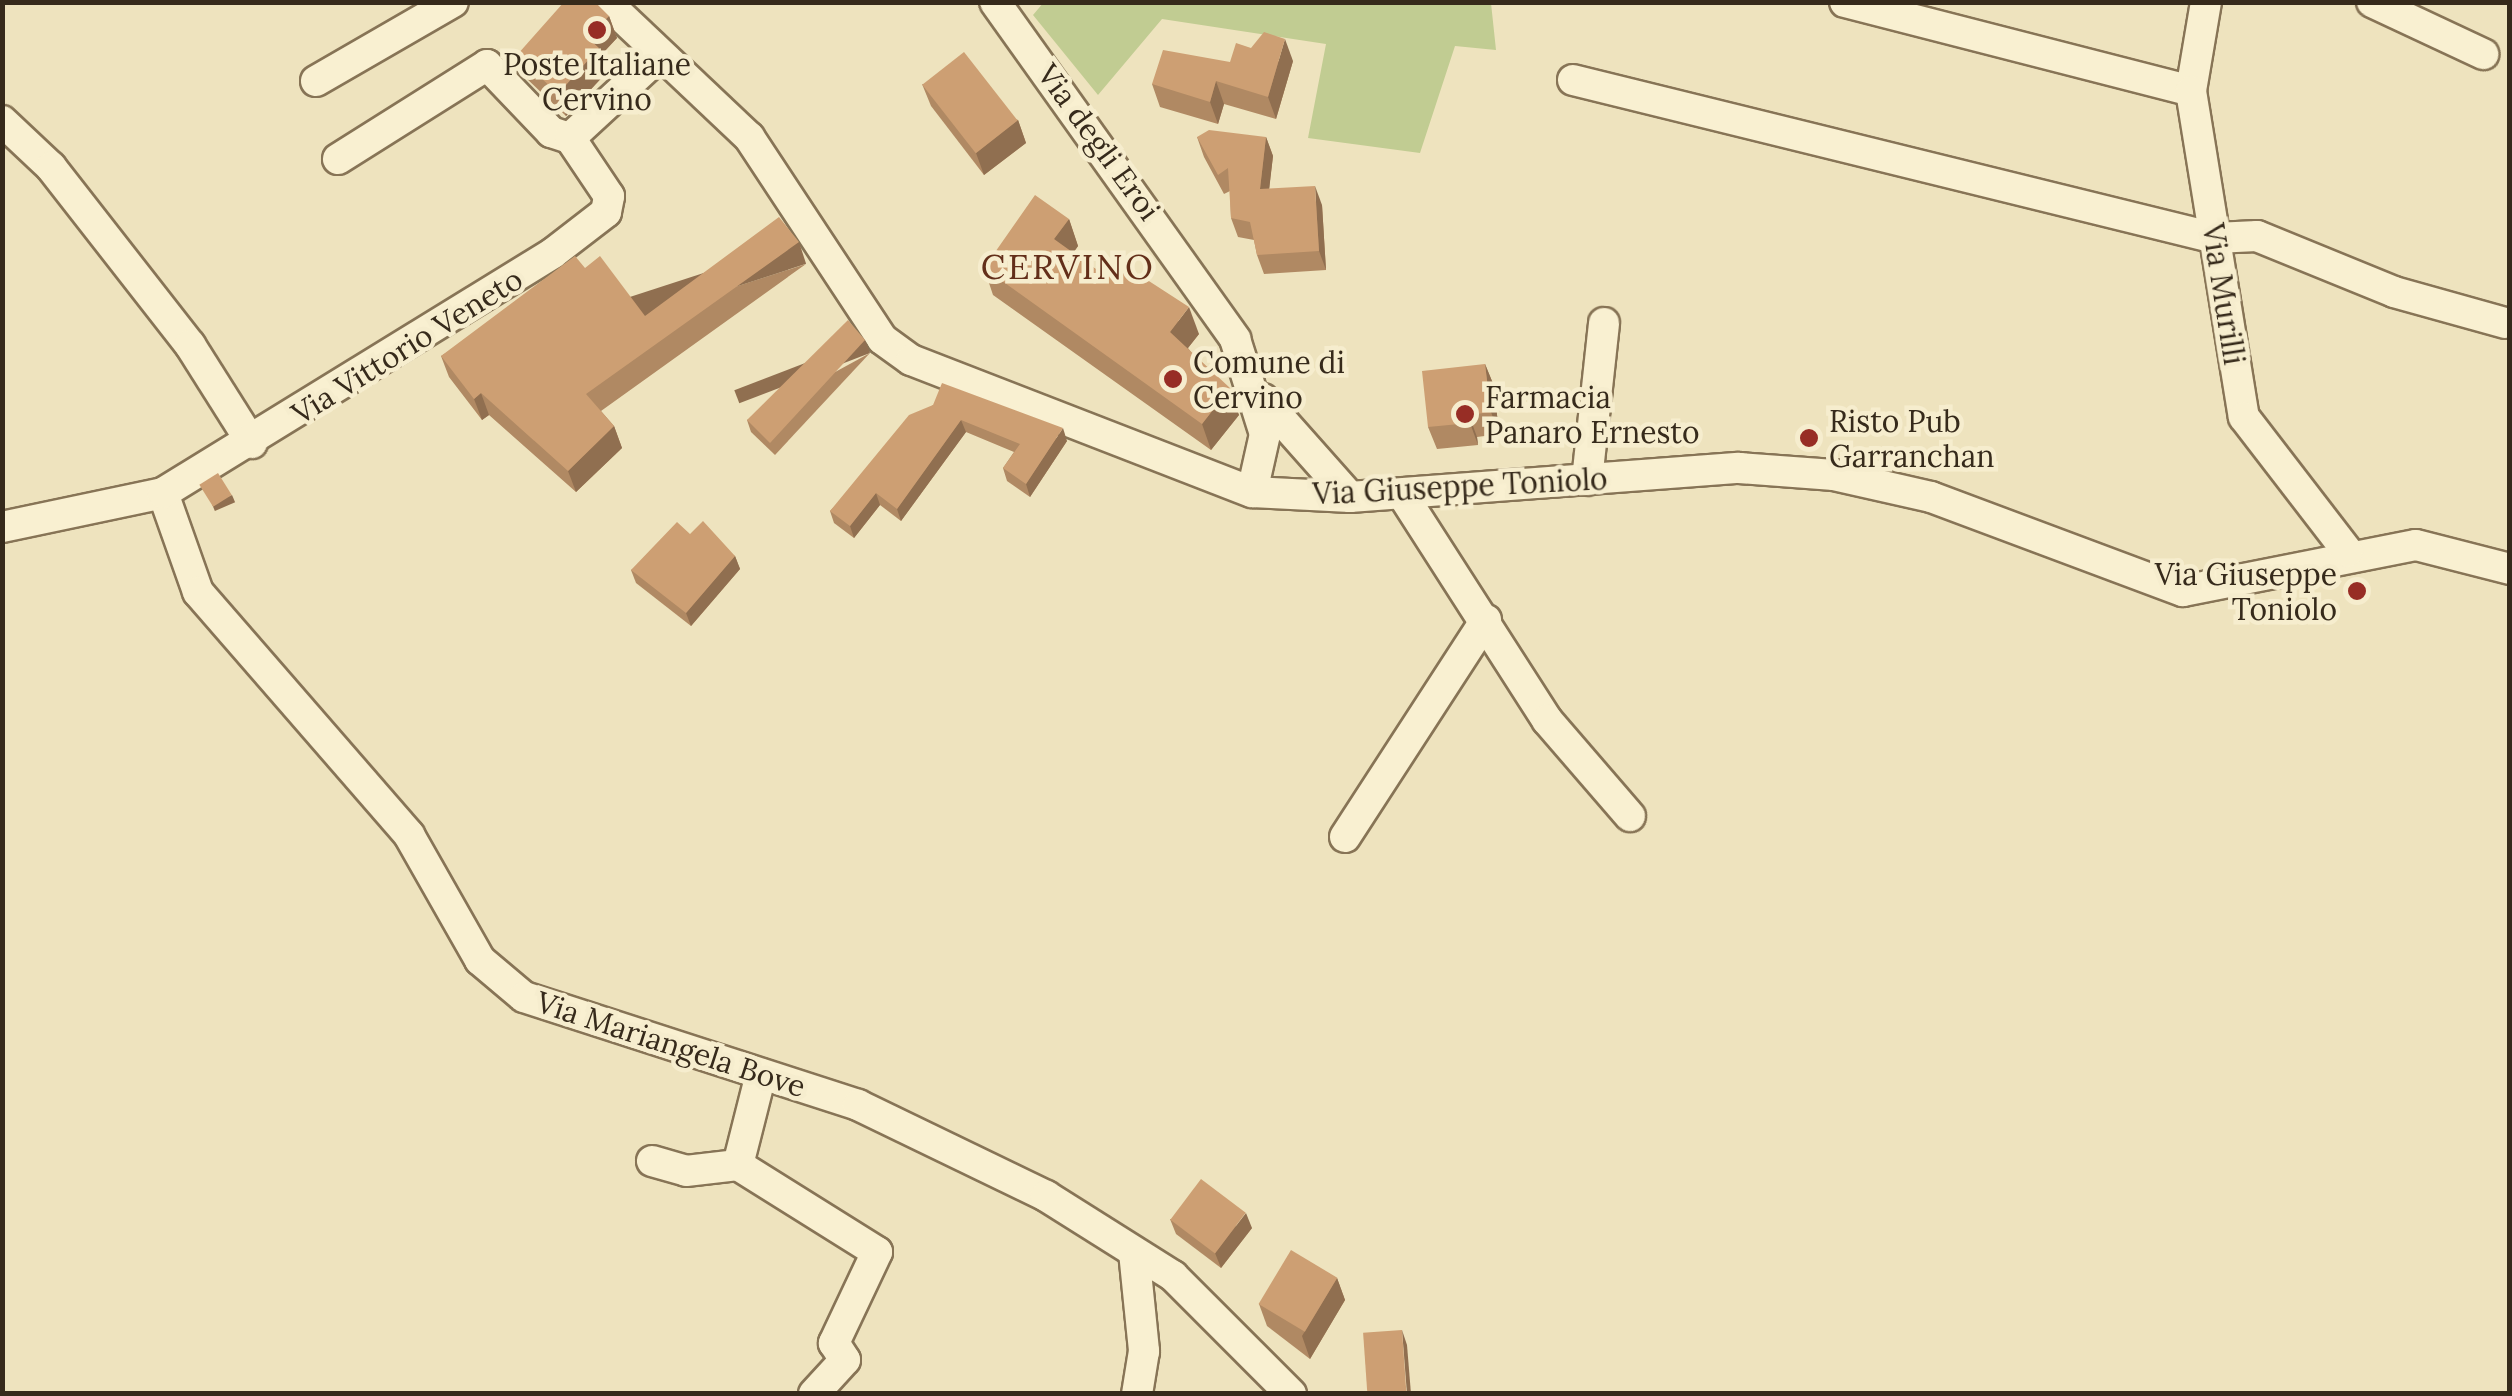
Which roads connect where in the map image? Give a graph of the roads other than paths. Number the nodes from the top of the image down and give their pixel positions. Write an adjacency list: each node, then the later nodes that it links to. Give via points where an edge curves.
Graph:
1 (453, 2): 10 (street)
2 (606, 2): 8 (street, Via Giuseppe Toniolo)
3 (995, 2): 18 (street, Via degli Eroi, via 1186,262)
4 (1845, 2): 11 (street)
5 (2206, 2): 11 (street, Via Murilli)
6 (2372, 2): 7 (street)
7 (2483, 54)
8 (660, 55): 13 (street); 21 (street, Via Giuseppe Toniolo, via 749,138 882,339 911,360)
9 (1572, 80): 15 (street)
10 (316, 81)
11 (2191, 90): 15 (street, Via Murilli)
12 (2, 121): 19 (street, via 51,168 190,344)
13 (570, 138): 14 (street, via 551,132 487,65); 19 (street, Via Vittorio Veneto, via 608,196 606,212)
14 (338, 159)
15 (2215, 238): 17 (street, via 2257,236 2394,292); 26 (street, Via Murilli, via 2244,418)
16 (1604, 323): 20 (street)
17 (2506, 323)
18 (1256, 390): 21 (street, Via degli Eroi, via 1265,434); 24 (street, Via degli Eroi, via 1302,454)
19 (252, 443): 22 (street, Via Vittorio Veneto)
20 (1586, 480): 23 (street, Via Giuseppe Toniolo); 26 (street, Via Giuseppe Toniolo, via 1739,468 1834,475 1931,497 2184,590)
21 (1252, 492): 24 (street, Via Giuseppe Toniolo)
22 (162, 493): 25 (street, Via Vittorio Veneto); 31 (street, Via Mariangela Bove, via 198,592 408,835 480,960 524,997)
23 (1402, 494): 24 (street, Via Giuseppe Toniolo); 28 (street)
24 (1350, 497)
25 (2, 527)
26 (2348, 552): 27 (street, Via Giuseppe Toniolo, via 2448,548)
27 (2510, 569)
28 (1486, 620): 29 (street, via 1548,720); 30 (street)
29 (1630, 816)
30 (1345, 838)
31 (761, 1074): 33 (street); 34 (street, Via Mariangela Bove, via 911,1127)
32 (652, 1161): 33 (street, via 686,1171)
33 (738, 1165): 35 (street, via 877,1252 834,1343 845,1360)
34 (1134, 1252): 36 (street, via 1144,1350); 37 (street, Via Mariangela Bove, via 1173,1276)
35 (814, 1394)
36 (1137, 1394)
37 (1291, 1394)

